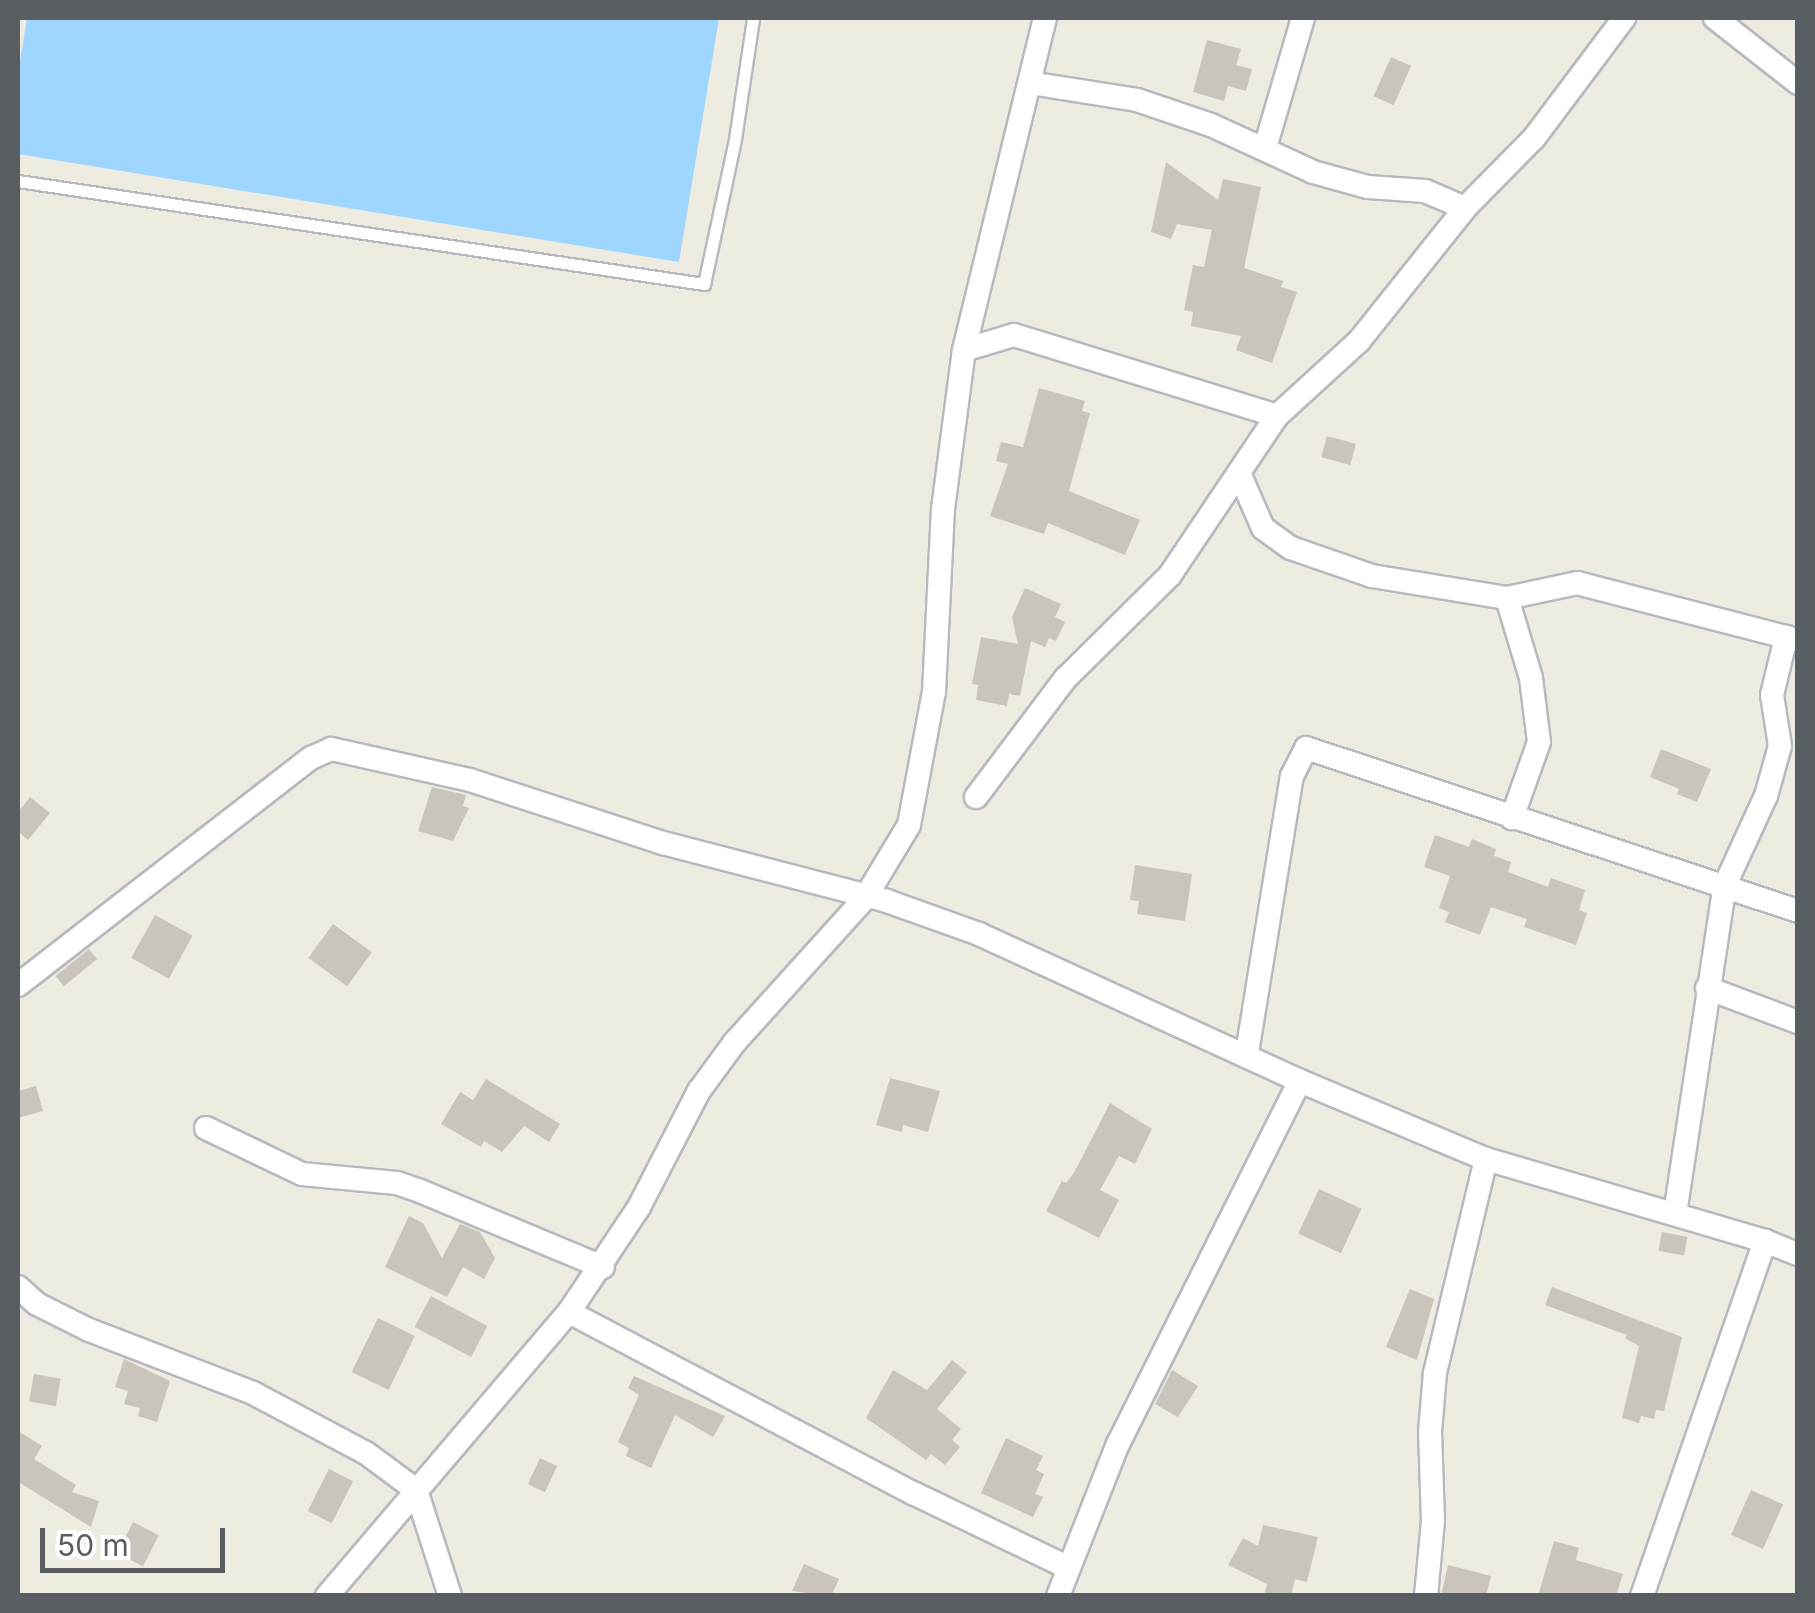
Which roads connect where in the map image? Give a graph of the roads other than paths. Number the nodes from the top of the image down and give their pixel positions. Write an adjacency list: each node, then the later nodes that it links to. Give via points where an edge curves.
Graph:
1 (753, 18): 9 (lane, via 704,284)
2 (1046, 18): 6 (street)
3 (1303, 18): 8 (street)
4 (1624, 18): 10 (street, via 1534,138)
5 (1715, 18): 7 (street)
6 (1030, 83): 8 (street, via 1137,100); 11 (street)
7 (1798, 84)
8 (1265, 148): 10 (street, via 1313,172 1368,187 1425,190)
9 (18, 181)
10 (1465, 208): 12 (street, via 1359,341)
11 (964, 350): 12 (street, via 1014,335); 19 (street, via 919,790 910,825)
12 (1277, 416): 13 (street)
13 (1239, 473): 14 (street, via 1263,528 1290,548 1372,576); 16 (street, via 1170,575 1065,679)
14 (1507, 598): 15 (street, via 1577,583); 17 (street, via 1531,678 1539,742)
15 (1792, 638): 18 (street, via 1772,695 1780,746 1766,796)
16 (976, 797)
17 (1512, 818): 18 (street); 24 (street, via 1306,748 1292,776)
18 (1724, 885): 20 (street); 22 (street)
19 (865, 898): 21 (street, via 663,843 470,780 331,749); 24 (street, via 979,934); 31 (street, via 699,1091)
20 (1798, 911)
21 (18, 986)
22 (1707, 988): 23 (street); 28 (street)
23 (1798, 1022)
24 (1247, 1053): 25 (street)
25 (1300, 1081): 27 (street); 35 (street, via 1118,1444)
26 (206, 1128): 31 (street, via 302,1174 420,1190)
27 (1486, 1159): 28 (street); 39 (street, via 1435,1373)
28 (1675, 1214): 29 (street)
29 (1765, 1240): 30 (street); 40 (street)
30 (1798, 1254)
31 (603, 1267): 33 (street)
32 (18, 1287): 34 (street, via 89,1330 252,1393 366,1453)
33 (569, 1312): 34 (street); 35 (street)
34 (416, 1490): 36 (street); 37 (street)
35 (1070, 1568): 38 (street)
36 (327, 1596)
37 (450, 1596)
38 (1058, 1596)
39 (1426, 1596)
40 (1642, 1596)

